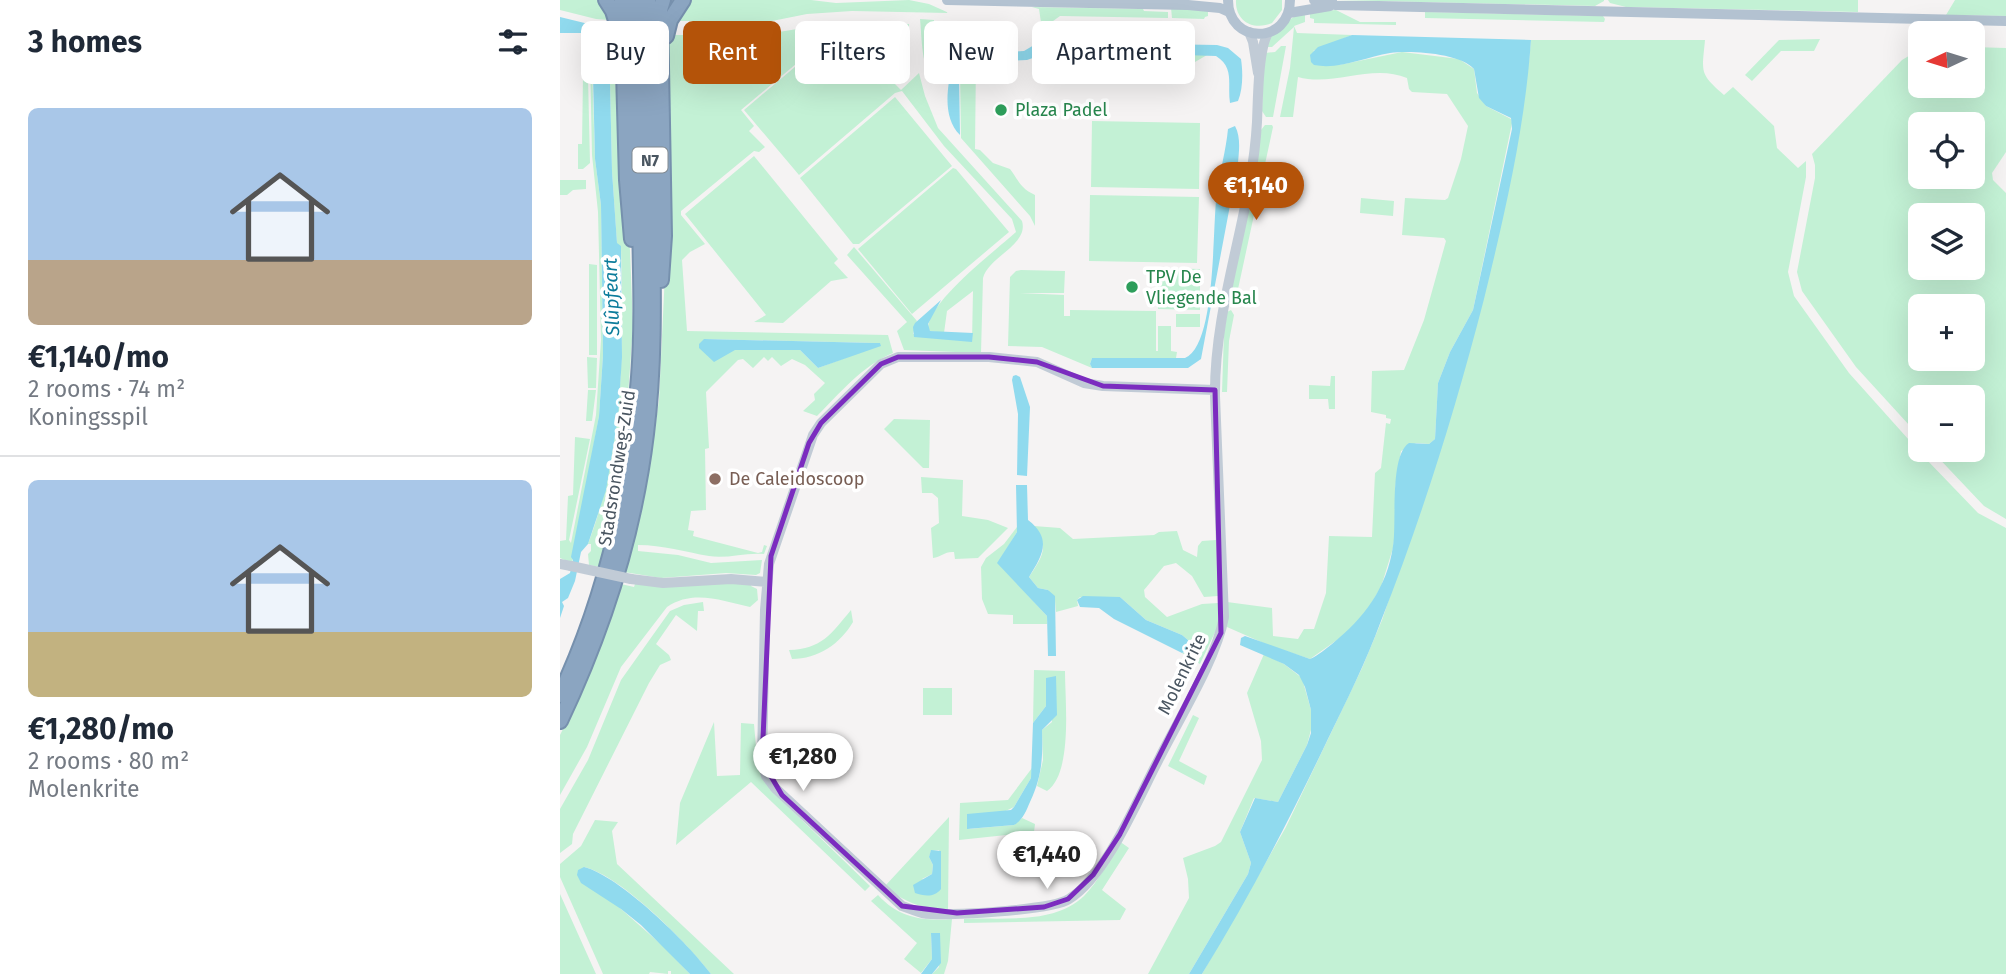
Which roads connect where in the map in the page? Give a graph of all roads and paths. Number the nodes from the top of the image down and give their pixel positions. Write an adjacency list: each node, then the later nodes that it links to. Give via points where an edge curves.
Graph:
1 (606, 0): 15 (highway, N7)
2 (622, 0): 16 (highway, N7)
3 (636, 0): 24 (highway, Stadsrondweg-Zuid / N7)
4 (648, 0): 24 (highway, Stadsrondweg-Zuid / N7)
5 (663, 0): 17 (highway, N7)
6 (683, 0): 18 (highway, N7)
7 (947, 0): 12 (main road, via 1188,5)
8 (1228, 0): 12 (main road)
9 (1290, 0): 13 (main road)
10 (1314, 0): 11 (main road)
11 (1336, 5): 13 (main road); 14 (main road)
12 (1229, 12): 19 (main road)
13 (1289, 13): 20 (main road)
14 (2006, 20)
15 (617, 21)
16 (623, 21)
17 (660, 21)
18 (669, 25)
19 (1249, 32): 20 (main road); 21 (street)
20 (1268, 33): 21 (street)
21 (1259, 76): 25 (street, via 1253,155 1219,326)
22 (625, 84): 24 (highway, N7, via 632,240)
23 (662, 84): 24 (highway, N7, via 662,275)
24 (647, 314): 28 (highway, Stadsrondweg-Zuid / N7, via 624,498 593,614); 29 (highway, Stadsrondweg-Zuid / N7, via 646,434 622,559 604,617)
25 (1214, 390): 27 (street, Molenkrite, via 1094,385 1037,362 989,357 898,357 881,364 813,435 771,556); 27 (street, Molenkrite, via 1221,633 1120,834 1093,875 1069,899 1044,907 953,913 923,913 902,906 775,788 762,761)
26 (565, 565): 27 (street, bridge, via 663,583)
27 (767, 582)
28 (560, 695)
29 (560, 721)

